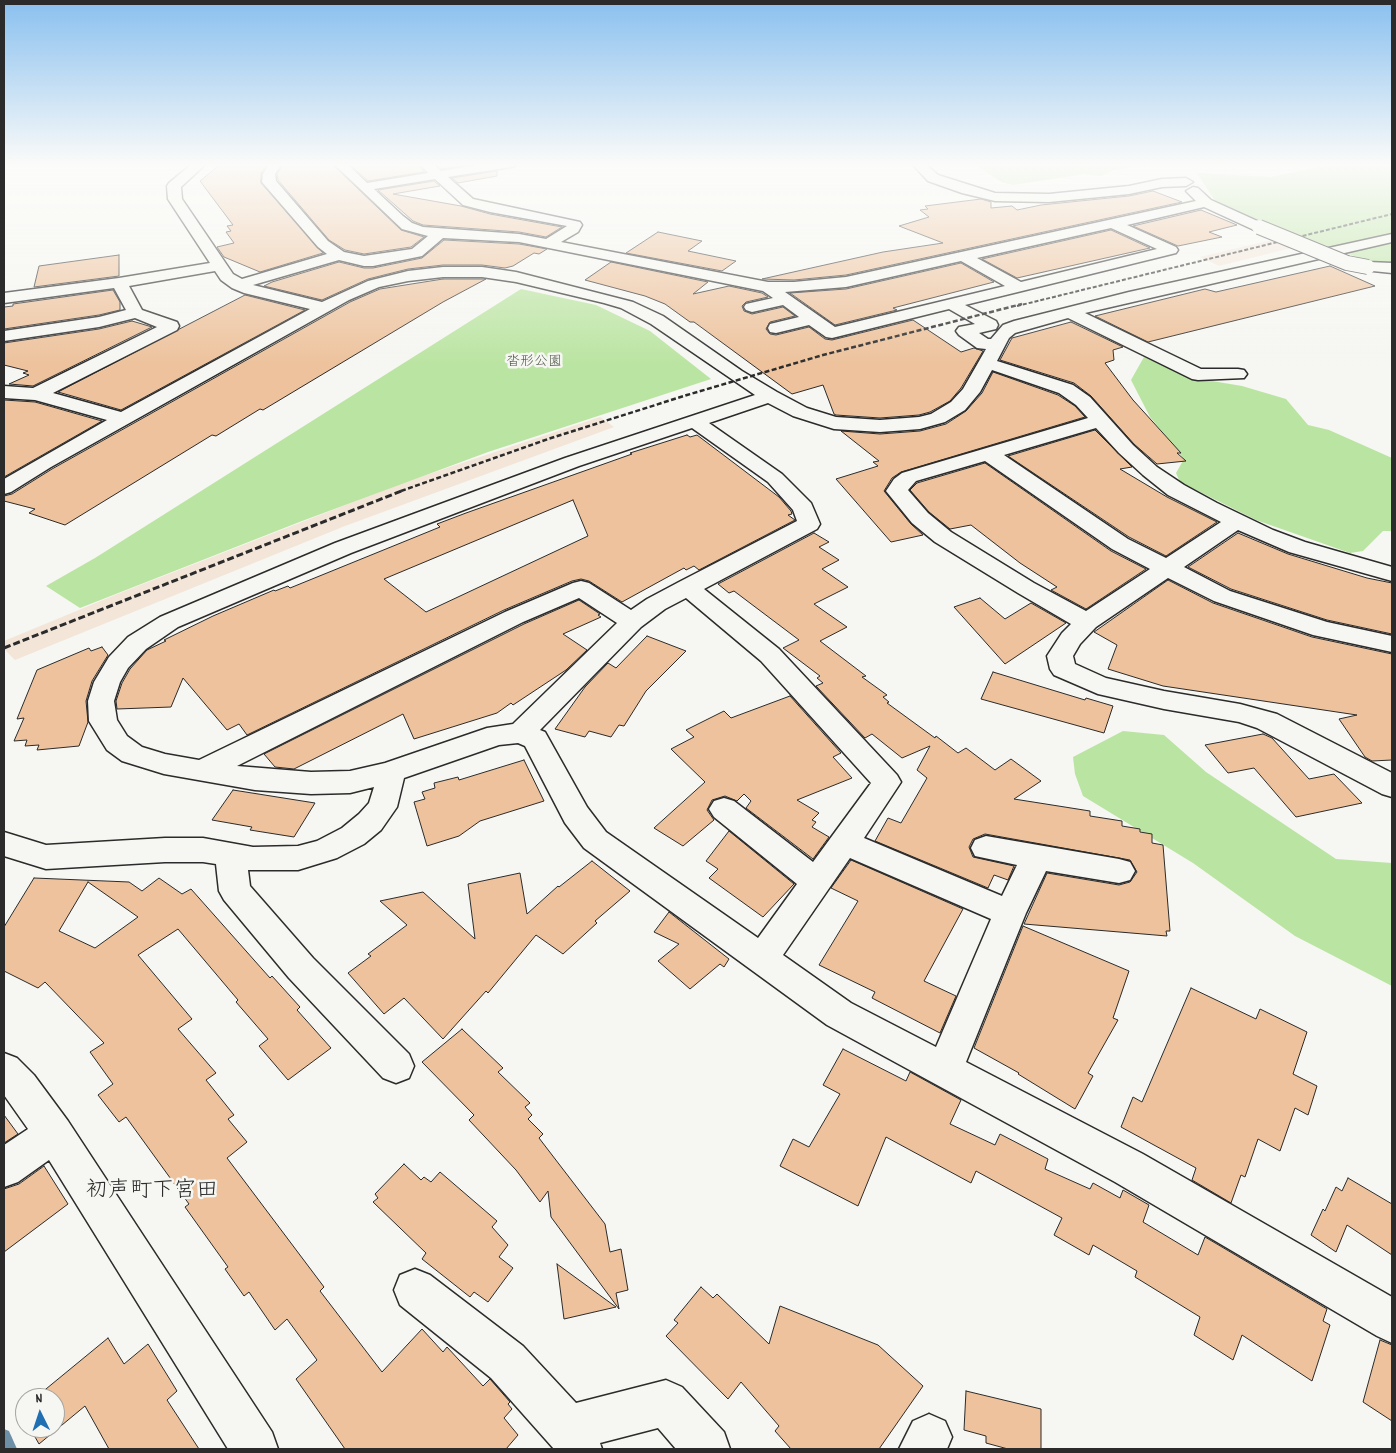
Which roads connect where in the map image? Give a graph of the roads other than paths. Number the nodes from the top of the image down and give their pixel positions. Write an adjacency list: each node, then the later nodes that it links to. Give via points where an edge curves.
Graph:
1 (196, 231): 14 (street)
2 (312, 231): 11 (street)
3 (420, 231): 8 (street)
4 (570, 231): 10 (street)
5 (1080, 231): 13 (street)
6 (1127, 231): 22 (street, via 1171,250)
7 (1268, 231): 16 (street, bridge, via 1347,263)
8 (439, 234): 10 (street, via 519,238); 11 (street, via 417,253 373,261)
9 (1392, 238): 28 (street)
10 (549, 243): 12 (street)
11 (339, 255): 19 (street)
12 (612, 256): 15 (street); 21 (street)
13 (963, 256): 21 (street, via 846,282); 22 (street)
14 (219, 266): 18 (street); 19 (street, via 227,278)
15 (595, 266)
16 (1392, 268)
17 (578, 276): 20 (street)
18 (120, 283): 23 (street); 29 (street)
19 (238, 285): 27 (street)
20 (561, 287): 27 (street, via 482,272 427,273 374,284); 38 (street, via 609,299 643,312)
21 (768, 287): 24 (street)
22 (1019, 287): 25 (street)
23 (4, 298)
24 (786, 300): 26 (street); 30 (street)
25 (951, 304): 30 (street, via 832,334); 33 (street, via 990,325 965,331 983,344)
26 (752, 307)
27 (324, 308): 39 (street)
28 (1070, 312): 33 (street, via 1009,330); 35 (street, via 1198,375)
29 (136, 313): 32 (street, via 99,322); 37 (street, via 171,326)
30 (811, 319): 31 (street)
31 (776, 328)
32 (4, 336)
33 (996, 345): 34 (street)
34 (986, 363): 38 (street, via 971,392 958,406 938,418 920,423 880,426 834,423 800,412); 40 (street, via 1066,389)
35 (1238, 374)
36 (4, 392): 37 (street)
37 (36, 394): 39 (street)
38 (770, 396): 41 (street)
39 (124, 419): 43 (street)
40 (1101, 420): 42 (street); 44 (street, via 1126,449 1163,480)
41 (694, 421): 47 (street, via 775,478 803,508 809,524); 52 (street, via 572,462 343,548 194,610 168,622 137,643 118,663 107,682 101,701 103,721 117,743 132,754)
42 (990, 454): 45 (street, via 1120,544); 49 (street, via 910,477 901,482 897,491 920,518 943,537)
43 (4, 488)
44 (1237, 521): 45 (street); 46 (street, via 1297,547)
45 (1167, 569): 49 (street); 50 (street, via 1222,596 1322,629)
46 (1392, 574)
47 (687, 587): 48 (street); 56 (street, via 770,655 887,782)
48 (632, 622): 51 (street); 52 (street, via 580,588 514,617)
49 (1087, 622): 54 (street, via 1060,656 1063,669 1076,676 1130,693 1267,721)
50 (1392, 644)
51 (521, 733): 53 (street, via 497,735); 64 (street, via 535,739 576,815 595,840)
52 (202, 771): 53 (street, via 311,783 350,782)
53 (391, 772): 59 (street, via 382,807 370,822 353,836 326,850 298,858 273,860)
54 (1392, 786)
55 (724, 809): 62 (street)
56 (844, 843): 62 (street); 63 (street)
57 (4, 844): 59 (street, via 46,856 164,850)
58 (986, 848): 60 (street)
59 (230, 854): 65 (street, via 235,891 301,968)
60 (1037, 857): 61 (street); 63 (street)
61 (1119, 871)
62 (816, 882): 64 (street)
63 (1010, 913): 67 (street)
64 (761, 960): 67 (street, via 838,1014)
65 (396, 1066)
66 (4, 1070): 68 (street, via 21,1087)
67 (944, 1071): 71 (street, via 1129,1168)
68 (54, 1134): 69 (street); 73 (street)
69 (4, 1168)
70 (415, 1290): 72 (street, via 507,1362)
71 (1392, 1321)
72 (573, 1439): 74 (street, via 666,1403)
73 (255, 1449)
74 (707, 1449)

